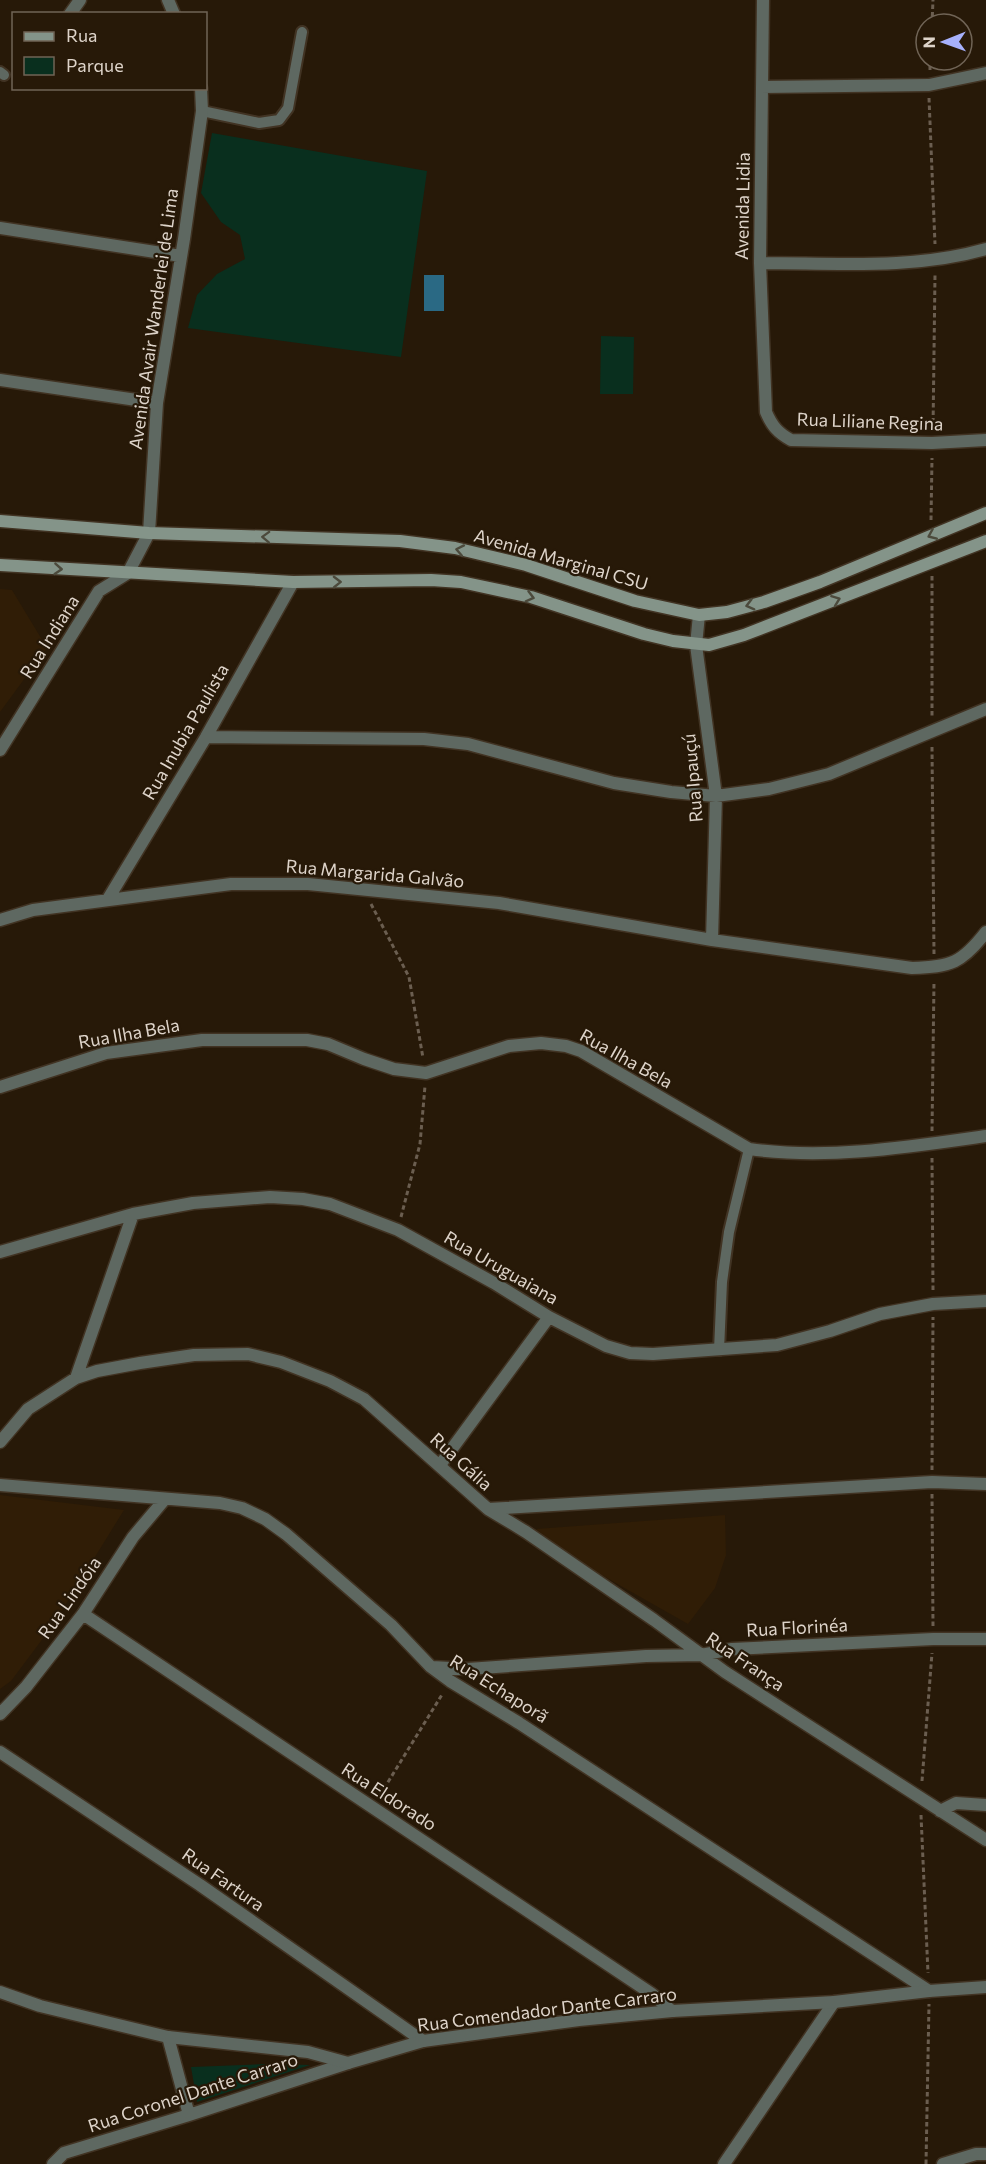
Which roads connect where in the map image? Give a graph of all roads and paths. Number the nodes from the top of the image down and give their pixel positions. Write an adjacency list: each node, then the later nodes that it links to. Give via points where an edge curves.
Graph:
1 (763, 0): 6 (street, Avenida Lidia)
2 (302, 32): 8 (lane, via 288,108 279,120 260,123)
3 (930, 72): 5 (path)
4 (986, 73): 5 (street)
5 (929, 86): 6 (street); 12 (path)
6 (762, 87): 13 (street, Avenida Lidia)
7 (201, 90): 8 (street, Avenida Avair Wanderlei de Lima)
8 (202, 111): 11 (street, Avenida Avair Wanderlei de Lima)
9 (0, 228): 11 (street)
10 (986, 249): 12 (street)
11 (182, 256): 15 (street, Avenida Avair Wanderlei de Lima)
12 (935, 259): 13 (street, via 893,264); 18 (path)
13 (760, 263): 16 (street, Avenida Lidia)
14 (0, 380): 15 (street)
15 (158, 403): 21 (street, Avenida Avair Wanderlei de Lima)
16 (766, 412): 18 (street, Rua Liliane Regina, via 779,434 791,440)
17 (986, 440): 18 (street, Rua Liliane Regina)
18 (933, 443): 22 (path)
19 (986, 513): 22 (main road, Avenida Marginal CSU, one-way to 22)
20 (0, 521): 21 (main road, Avenida Marginal CSU)
21 (149, 532): 26 (street, Avenida Avair Wanderlei de Lima); 28 (main road, Avenida Marginal CSU, one-way to 21, via 635,601 455,548 400,541)
22 (931, 536): 28 (main road, Avenida Marginal CSU, one-way to 28, via 764,602)
23 (986, 541): 24 (main road)
24 (932, 563): 29 (main road, one-way to 24, via 744,636); 31 (path)
25 (0, 565): 26 (main road, one-way to 26)
26 (128, 573): 27 (main road); 33 (street, Rua Indiana, via 99,591)
27 (293, 582): 29 (main road, one-way to 29, via 460,582 531,597 644,634); 32 (street, Rua Inubia Paulista)
28 (699, 615): 29 (street, Rua Ipauçú)
29 (696, 645): 34 (street, Rua Ipauçú)
30 (986, 709): 31 (street)
31 (932, 731): 34 (street, via 829,774 769,789); 40 (path)
32 (206, 737): 34 (street, via 412,739 468,744 614,783); 36 (street, Rua Inubia Paulista)
33 (0, 750)
34 (716, 796): 39 (street, Rua Ipauçú)
35 (364, 889): 36 (street, Rua Margarida Galvão, via 231,884); 39 (street, Rua Margarida Galvão, via 499,903); 41 (path, via 409,977)
36 (108, 899): 37 (street, Rua Margarida Galvão, via 33,910)
37 (0, 920)
38 (986, 932): 40 (street, Rua Margarida Galvão, via 972,950 954,963)
39 (712, 939): 40 (street, Rua Margarida Galvão, via 912,968)
40 (934, 967): 44 (path)
41 (426, 1073): 42 (street, Rua Ilha Bela, via 394,1069 307,1040 202,1040 106,1053); 45 (street, Rua Ilha Bela, via 509,1046 566,1046); 47 (path, via 420,1144)
42 (0, 1086)
43 (986, 1136): 44 (street, Rua Ilha Bela)
44 (932, 1144): 45 (street, Rua Ilha Bela, via 816,1153); 50 (path)
45 (750, 1149): 52 (lane, via 729,1232)
46 (133, 1214): 47 (street, Rua Uruguaiana, via 193,1203 270,1197 330,1204); 48 (street, Rua Uruguaiana); 53 (street)
47 (398, 1230): 51 (street, Rua Uruguaiana)
48 (0, 1252)
49 (986, 1301): 50 (street, Rua Uruguaiana)
50 (933, 1304): 52 (street, Rua Uruguaiana, via 880,1314 777,1345); 56 (path)
51 (549, 1317): 52 (street, Rua Uruguaiana, via 606,1346 630,1353); 55 (street)
52 (719, 1350)
53 (76, 1378): 54 (street, Rua Gália, via 28,1409); 55 (street, Rua Gália, via 194,1355 248,1354 330,1381 364,1399)
54 (0, 1442)
55 (440, 1465): 60 (street, Rua Gália)
56 (932, 1482): 57 (street, Rua Gália); 60 (street, Rua Gália); 62 (path)
57 (986, 1484)
58 (0, 1485): 59 (street, Rua Echaporã)
59 (165, 1498): 61 (street, Rua Lindóia); 65 (street, Rua Echaporã, via 220,1503 265,1519 391,1625)
60 (488, 1509): 64 (street, Rua França)
61 (83, 1614): 67 (street, Rua Lindóia); 71 (street, Rua Eldorado)
62 (933, 1639): 63 (street, Rua Florinéa); 64 (street, Rua Florinéa, via 732,1649); 69 (path)
63 (986, 1639)
64 (701, 1655): 65 (street, Rua Florinéa, via 468,1669); 69 (street, Rua França)
65 (431, 1667): 66 (street, Rua Echaporã)
66 (450, 1681): 71 (path); 75 (street, Rua Echaporã, via 519,1722)
67 (0, 1714)
68 (0, 1752): 80 (street, Rua Fartura)
69 (920, 1798): 72 (street, Rua França); 75 (path)
70 (986, 1805): 72 (street, via 956,1803)
71 (373, 1807): 78 (street, Rua Eldorado, via 652,1994)
72 (940, 1811): 73 (street, Rua França)
73 (986, 1840)
74 (986, 1988): 75 (street, Rua Comendador Dante Carraro)
75 (929, 1991): 77 (street, Rua Comendador Dante Carraro); 86 (path)
76 (0, 1992): 79 (street, via 40,2006)
77 (834, 2002): 78 (street, Rua Comendador Dante Carraro); 85 (street)
78 (672, 2012): 80 (street, Rua Comendador Dante Carraro)
79 (168, 2037): 81 (street, via 308,2052); 82 (street)
80 (423, 2041): 81 (street, Rua Comendador Dante Carraro)
81 (348, 2063): 82 (street, Rua Coronel Dante Carraro)
82 (189, 2115): 84 (street, Rua Coronel Dante Carraro, via 64,2153)
83 (986, 2154): 87 (street)
84 (53, 2164)
85 (724, 2164)
86 (926, 2164)
87 (943, 2164)

